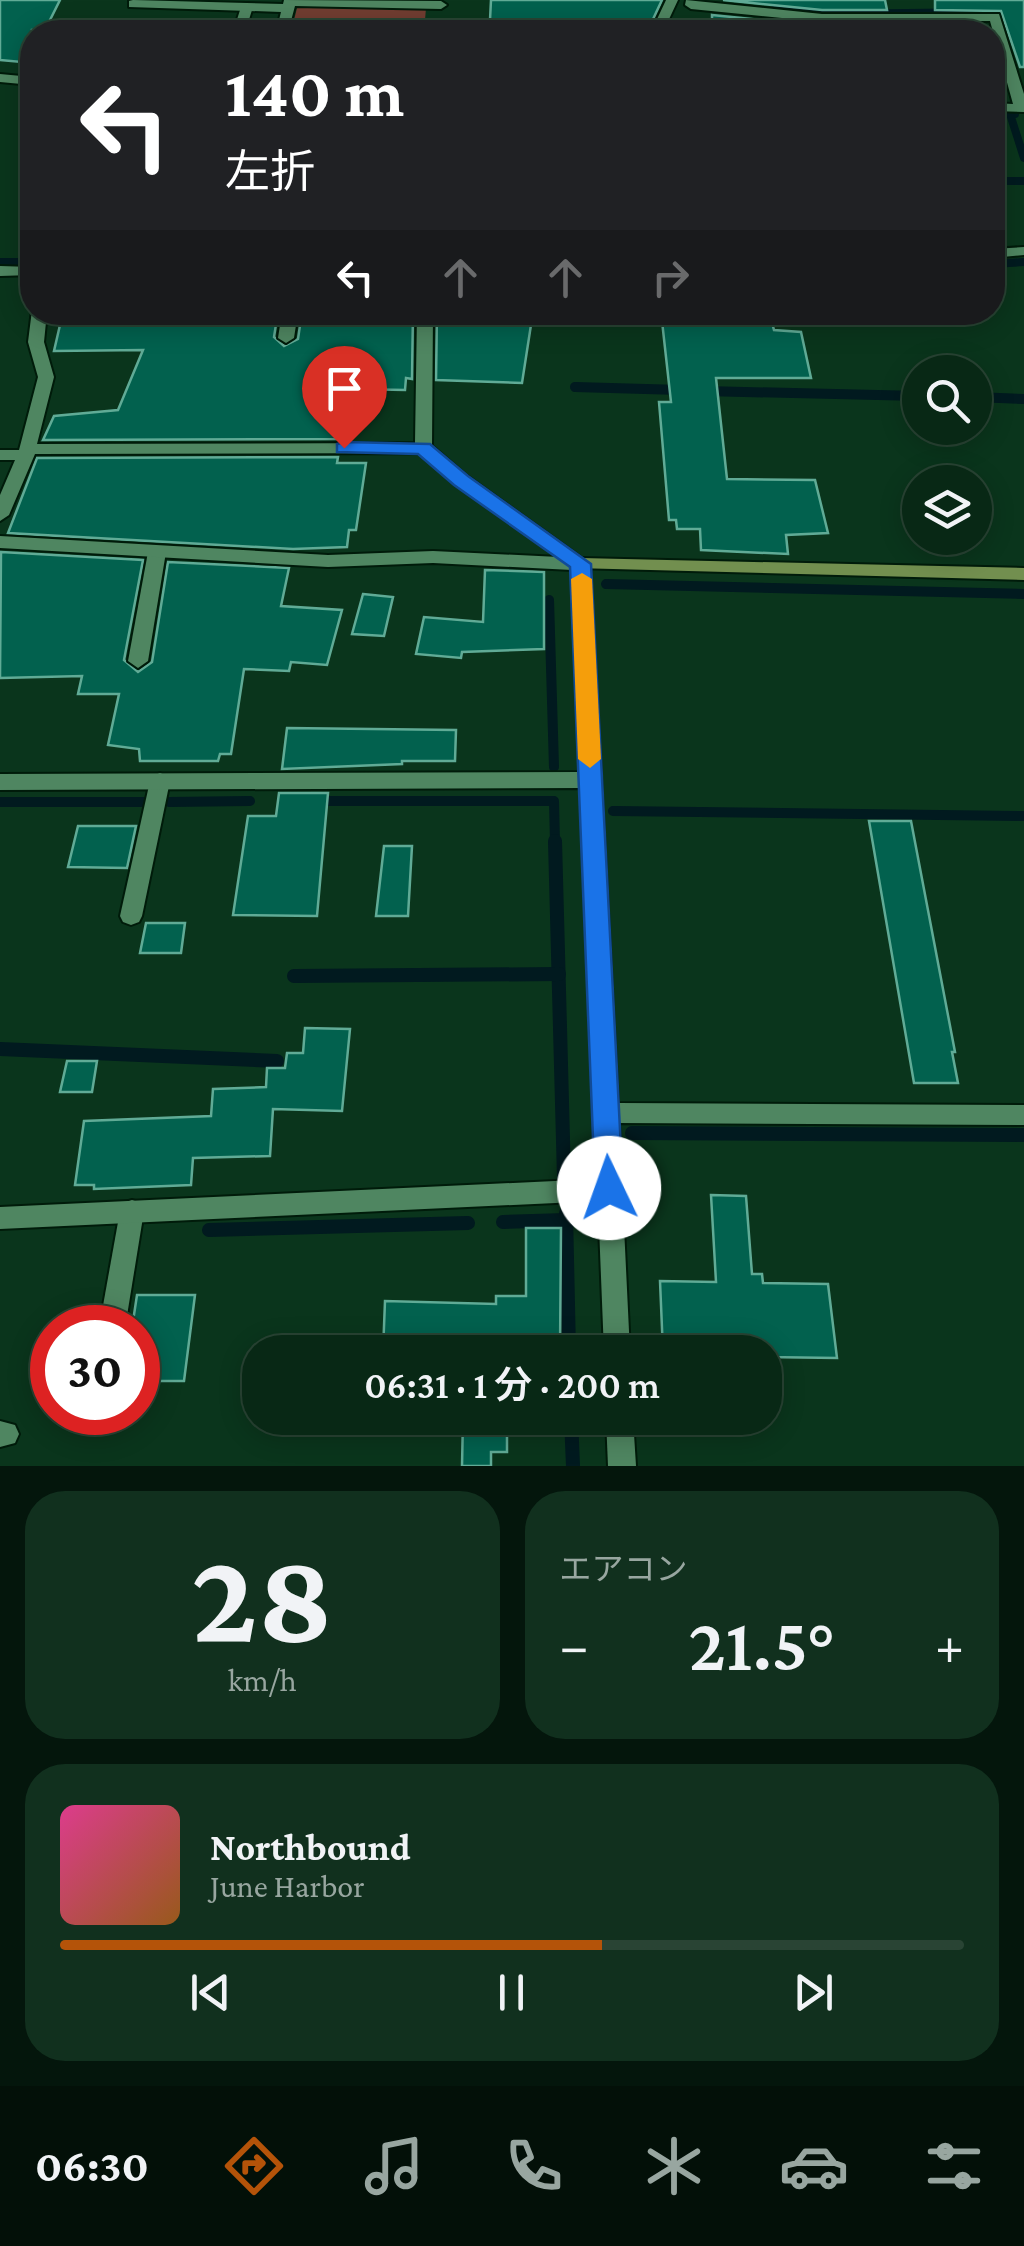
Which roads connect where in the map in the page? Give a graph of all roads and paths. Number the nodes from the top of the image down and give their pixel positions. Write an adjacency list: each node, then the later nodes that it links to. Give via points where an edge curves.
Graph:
1 (692, 0): 6 (street, via 690,6)
2 (442, 2): 3 (street)
3 (289, 3): 5 (street)
4 (133, 4): 5 (street)
5 (247, 7): 7 (street)
6 (822, 18): 8 (street)
7 (243, 20)
8 (996, 20)
9 (1005, 51): 10 (street)
10 (1022, 108)
11 (38, 325): 16 (street, via 46,377)
12 (288, 325): 14 (street)
13 (425, 325): 15 (street)
14 (286, 338)
15 (423, 448): 16 (street); 21 (street)
16 (27, 452): 17 (street); 18 (street)
17 (0, 455)
18 (0, 515)
19 (0, 542): 20 (street)
20 (157, 552): 21 (street); 23 (street)
21 (581, 564): 22 (street); 24 (street)
22 (1024, 574)
23 (138, 662)
24 (590, 780): 25 (street); 28 (street)
25 (160, 781): 26 (street); 27 (street)
26 (0, 782)
27 (131, 916)
28 (606, 1113): 29 (street); 30 (street)
29 (1024, 1115)
30 (609, 1188): 31 (street); 34 (street)
31 (132, 1211): 32 (street); 33 (street)
32 (0, 1218)
33 (116, 1305)
34 (616, 1335)
35 (621, 1435): 36 (street)
36 (622, 1466)

